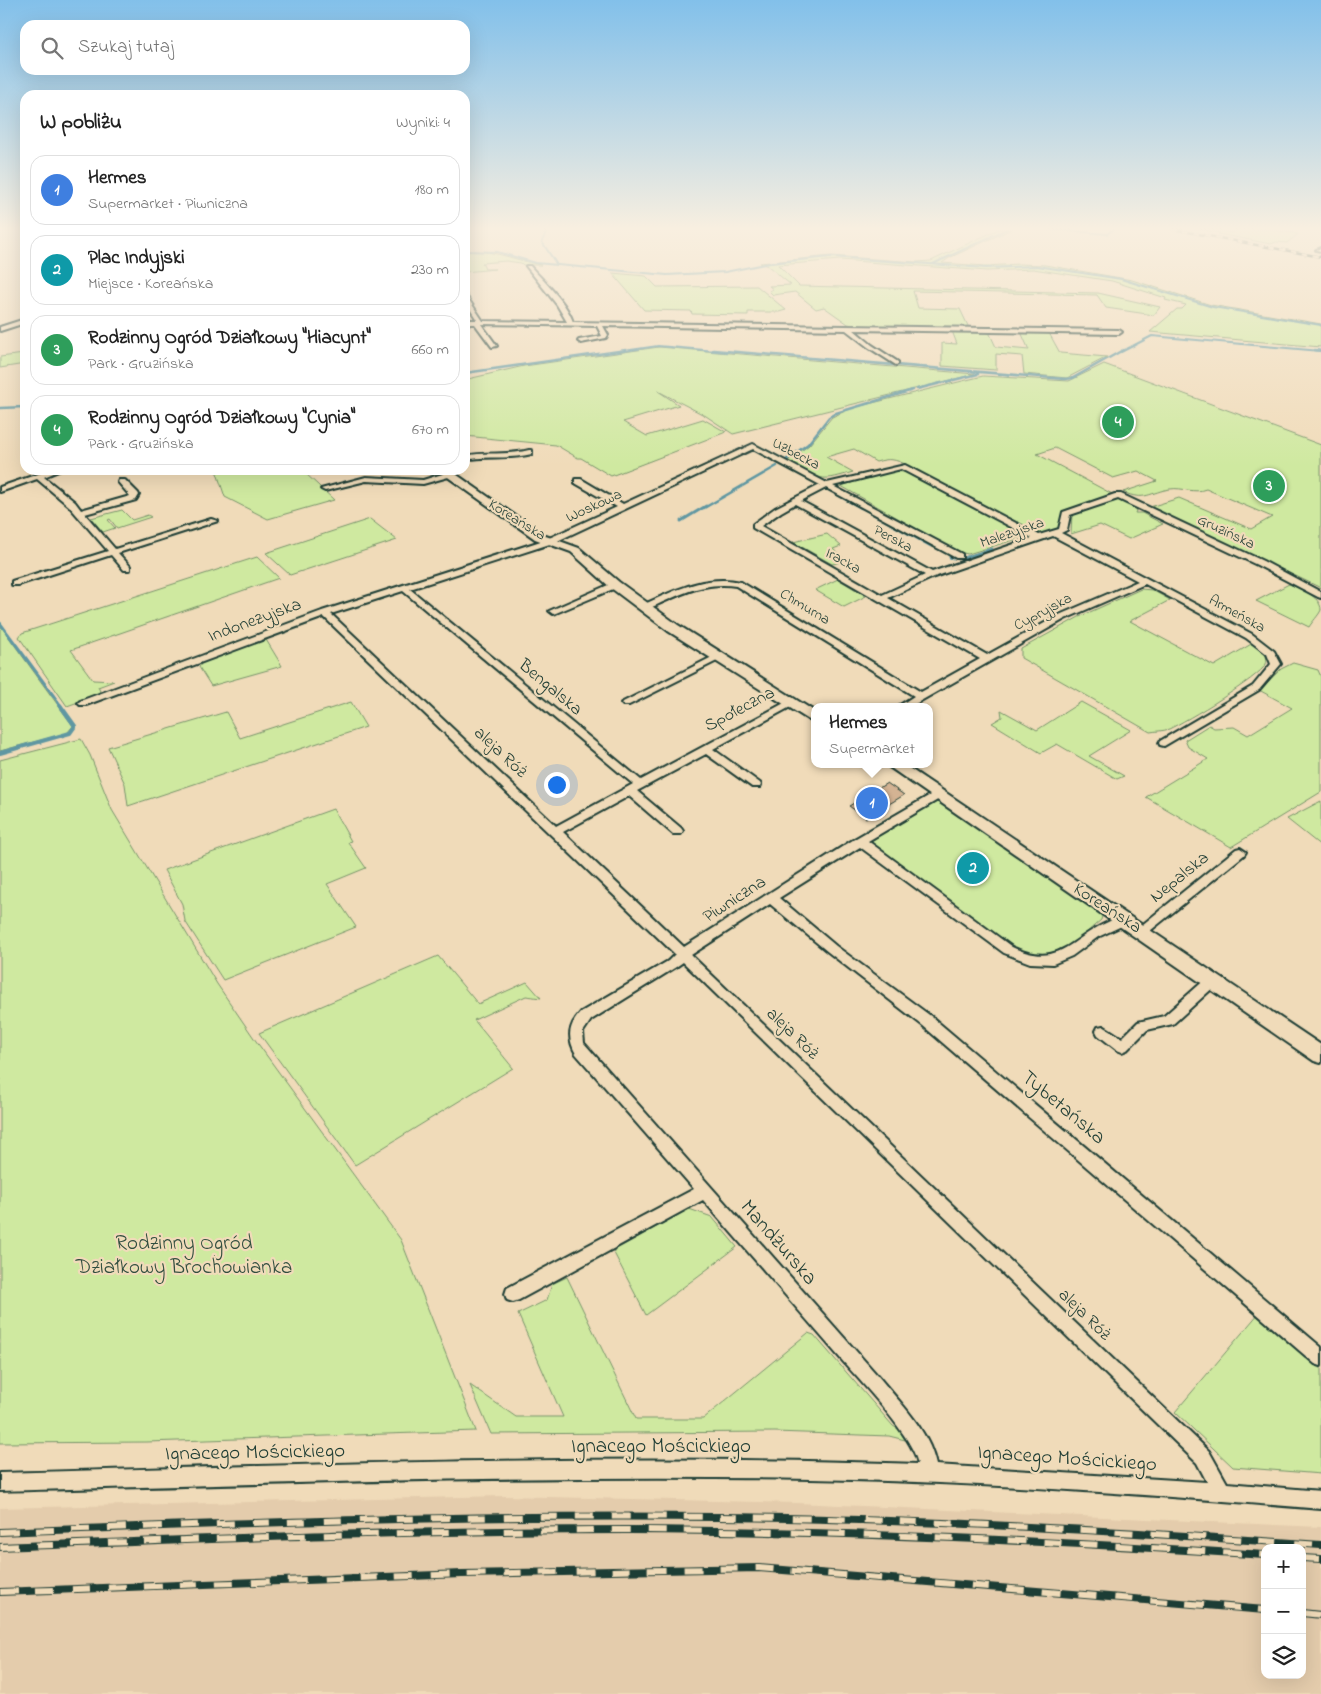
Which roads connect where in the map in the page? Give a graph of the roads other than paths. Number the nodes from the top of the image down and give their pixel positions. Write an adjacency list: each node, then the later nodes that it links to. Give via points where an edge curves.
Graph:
1 (472, 308): 4 (street)
2 (563, 308): 6 (street)
3 (470, 322): 4 (street)
4 (479, 322): 6 (street); 12 (street)
5 (20, 323): 9 (street)
6 (570, 324): 7 (street)
7 (599, 324): 8 (street); 11 (street, via 605,335)
8 (848, 328): 10 (street); 13 (street)
9 (0, 329)
10 (1119, 332)
11 (581, 341)
12 (494, 346)
13 (896, 363)
14 (752, 446): 23 (street, Uzbecka); 28 (street, Woskowa)
15 (529, 452): 16 (street, via 514,457)
16 (470, 456)
17 (44, 475): 20 (street)
18 (439, 475): 24 (street, via 423,482 366,480)
19 (450, 475): 33 (street, Koreańska, via 538,537)
20 (39, 477): 25 (street); 29 (street)
21 (578, 481): 28 (street)
22 (122, 482): 29 (street, via 135,496 133,498)
23 (826, 485): 27 (street, Iracka); 32 (street, Iracka, via 902,467); 35 (street, Uzbecka)
24 (325, 489)
25 (0, 490)
26 (1118, 496): 31 (street, Malezyjska, via 1066,514 1063,530); 43 (street, Gruzińska)
27 (795, 501): 38 (street, Perska); 44 (street, Iracka, via 756,526)
28 (623, 507): 33 (street, Woskowa)
29 (80, 513): 34 (street)
30 (214, 520): 34 (street)
31 (1054, 533): 32 (street, Malezyjska); 39 (street, Armeńska)
32 (1038, 538): 38 (street, Malezyjska)
33 (550, 541): 37 (street, Woskowa); 41 (street, Koreańska, via 575,550)
34 (114, 552): 36 (street); 40 (street)
35 (959, 556)
36 (127, 568)
37 (440, 575): 42 (street, Indonezyjska)
38 (931, 575): 44 (street)
39 (1145, 581): 49 (street, Cypryjska, via 1073,611); 56 (street, Armeńska, via 1249,636 1271,653 1276,664 1256,688)
40 (15, 583)
41 (615, 585): 45 (street, Koreańska); 46 (street)
42 (403, 587): 47 (street, Indonezyjska); 59 (street, Bengalska)
43 (1321, 594)
44 (882, 598): 49 (street, Iracka)
45 (645, 607): 48 (street, Koreańska); 50 (street, Chmurna, via 697,584 719,581 738,584)
46 (553, 611)
47 (325, 612): 51 (street, Indonezyjska); 63 (street, aleja Róż)
48 (718, 658): 52 (street, Koreańska); 54 (street)
49 (987, 659): 50 (street, Cypryjska)
50 (921, 696): 53 (street)
51 (83, 703)
52 (791, 703): 55 (street, Koreańska); 57 (street, Społeczna)
53 (909, 703)
54 (626, 704)
55 (811, 715)
56 (1164, 743)
57 (706, 748): 59 (street, Społeczna); 60 (street, Społeczna)
58 (898, 768): 62 (street, Koreańska)
59 (640, 784): 61 (street, Społeczna)
60 (756, 785)
61 (630, 791): 63 (street, Społeczna); 64 (street)
62 (937, 795): 65 (street, Piwniczna); 68 (street, Koreańska)
63 (555, 831): 70 (street, aleja Róż)
64 (677, 831)
65 (860, 841): 67 (street, Piwniczna); 68 (street, via 1008,950 1023,957 1056,959 1094,934)
66 (1240, 852): 69 (street, Nepalska)
67 (771, 898): 70 (street, Piwniczna); 77 (street, Tybetańska, via 928,1021)
68 (1122, 921): 69 (street, Koreańska)
69 (1141, 932): 71 (street, Koreańska)
70 (683, 954): 73 (street, Piwniczna, via 672,964 586,1016 575,1033 575,1041); 80 (street, aleja Róż, via 1203,1457)
71 (1212, 981): 72 (street, via 1168,1020 1143,1026 1122,1046); 74 (street, Koreańska)
72 (1103, 1031)
73 (581, 1050): 75 (street, Mandżurska)
74 (1321, 1055)
75 (705, 1191): 76 (street); 78 (street, Mandżurska, via 916,1437 925,1454)
76 (513, 1294)
77 (1321, 1358)
78 (929, 1473): 79 (street, Ignacego Mościckiego, via 633,1468); 80 (street, Ignacego Mościckiego)
79 (0, 1482)
80 (1222, 1492): 81 (street, Ignacego Mościckiego)
81 (1321, 1500)

